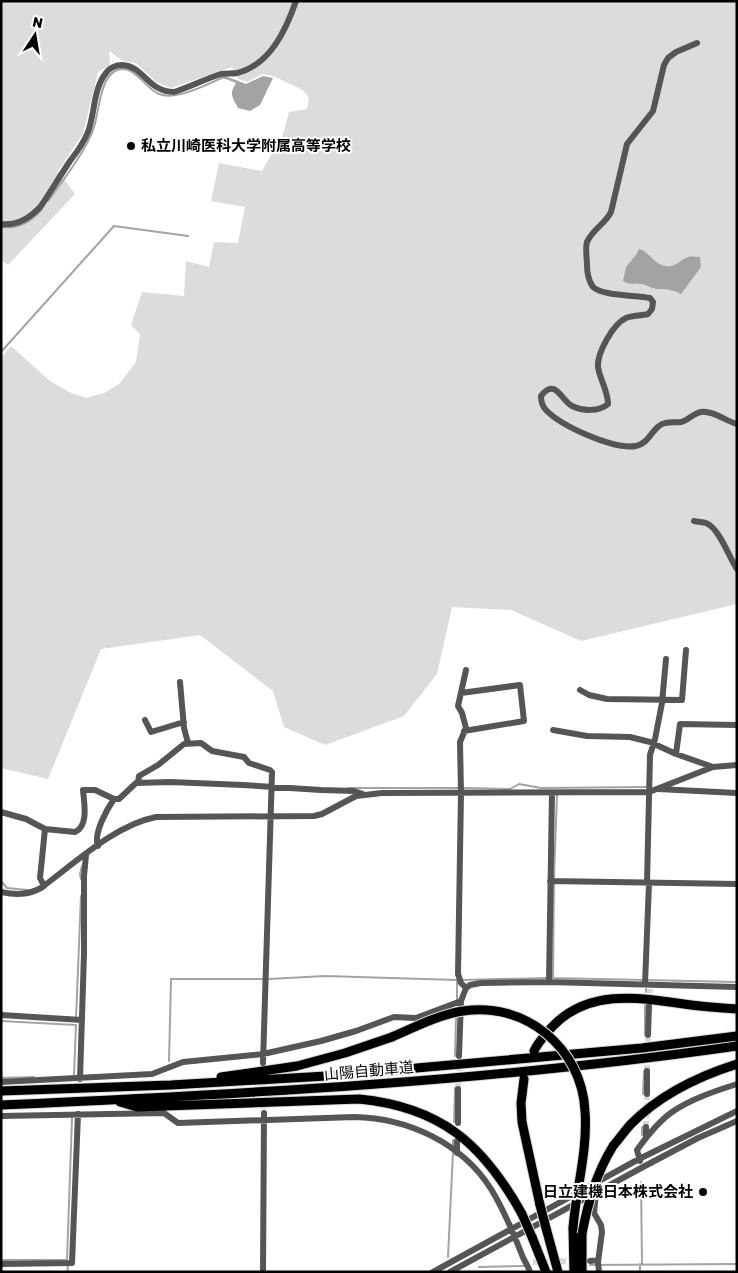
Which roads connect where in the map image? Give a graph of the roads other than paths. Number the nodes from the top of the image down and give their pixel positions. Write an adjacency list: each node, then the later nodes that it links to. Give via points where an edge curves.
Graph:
1 (296, 1): 3 (street, via 275,46 255,65 238,72 223,74 174,92 155,88 132,67 118,65 106,72 82,144 41,206 26,219)
2 (697, 43): 4 (street, via 676,52 664,65 653,111 627,144 611,212 586,243 588,276 592,286 612,294 650,298 652,309 648,314 619,322 611,332 598,367 608,404 604,408 581,409 571,405 554,388 544,392 541,402 549,413 570,426 623,446 637,446 659,425 684,421 699,412 711,413)
3 (1, 224)
4 (737, 424)
5 (694, 521): 6 (street, via 707,523 718,533)
6 (737, 569)
7 (686, 650): 13 (street, via 682,700)
8 (666, 659): 13 (street)
9 (466, 670): 12 (street)
10 (180, 682): 15 (street)
11 (580, 690): 13 (street, via 607,699)
12 (461, 693): 18 (street, via 458,706 466,728); 18 (street, via 520,685 524,721)
13 (662, 700): 20 (street)
14 (145, 720): 15 (street, via 151,732)
15 (184, 722): 19 (street)
16 (737, 726): 21 (street, via 680,724)
17 (553, 730): 20 (street, via 587,736 630,737)
18 (464, 731): 27 (street, via 460,742)
19 (188, 743): 24 (street, via 139,776); 25 (street, via 201,743 212,751 244,758 270,770)
20 (653, 744): 21 (street); 29 (street)
21 (676, 754): 23 (street)
22 (737, 765): 23 (street)
23 (712, 767): 26 (street)
24 (138, 781): 25 (street); 32 (street)
25 (272, 786): 31 (street); 34 (street)
26 (658, 789): 29 (street); 30 (street)
27 (461, 790): 28 (street); 31 (street); 47 (street, via 458,974)
28 (555, 792): 29 (street); 38 (street)
29 (649, 792): 39 (street)
30 (737, 793)
31 (364, 794): 34 (street, via 322,814)
32 (116, 799): 35 (street, via 95,790 83,790 85,815 79,831); 36 (street, via 108,808 97,836)
33 (1, 812): 35 (street, via 19,816)
34 (270, 818): 36 (street, via 156,817 131,824); 57 (street)
35 (45, 829): 40 (street, via 40,878)
36 (98, 846): 37 (street)
37 (86, 855): 40 (street); 52 (street, via 84,954)
38 (552, 881): 39 (street); 44 (street)
39 (648, 883): 41 (street); 45 (street)
40 (43, 884): 43 (street, via 32,893)
41 (737, 884)
42 (1, 886): 43 (street)
43 (4, 892)
44 (549, 980): 45 (street); 47 (street, via 470,985)
45 (647, 984): 46 (street)
46 (737, 986)
47 (466, 988): 48 (street)
48 (461, 1001): 57 (street, via 416,1018 394,1016 321,1042); 58 (street)
49 (649, 1006): 53 (street)
50 (737, 1009): 56 (highway, via 627,997 606,999 587,1004 559,1019)
51 (1, 1015): 52 (street)
52 (78, 1020): 62 (street)
53 (648, 1035)
54 (737, 1036): 66 (highway, 山陽自動車道, via 490,1062)
55 (737, 1046): 70 (highway, 山陽自動車道, via 509,1072)
56 (534, 1051)
57 (263, 1054): 59 (street); 62 (street, via 183,1062 152,1074)
58 (459, 1056)
59 (263, 1063)
60 (737, 1064): 98 (highway, bridge, via 711,1073 664,1098 630,1125 613,1146 588,1202 582,1234)
61 (647, 1071): 69 (street)
62 (76, 1079): 64 (street)
63 (524, 1079): 96 (highway, bridge, via 522,1122)
64 (1, 1082)
65 (737, 1084): 80 (street, via 673,1112)
66 (171, 1085): 68 (highway, 山陽自動車道); 97 (highway, bridge, via 297,1066 345,1053 441,1016 464,1011 485,1009 518,1016 541,1028 568,1057 585,1109 573,1228)
67 (458, 1089): 78 (street)
68 (1, 1091)
69 (646, 1094)
70 (172, 1101): 71 (highway, 山陽自動車道); 95 (highway, bridge, via 359,1099 401,1106 444,1124 481,1154 510,1191)
71 (1, 1105)
72 (737, 1111): 83 (street)
73 (264, 1113): 76 (street)
74 (74, 1114): 75 (street); 76 (street, via 164,1113 178,1123); 89 (street, via 72,1263)
75 (1, 1116)
76 (264, 1120): 82 (street, via 377,1119 419,1130); 92 (street)
77 (737, 1121): 84 (street)
78 (458, 1123)
79 (646, 1127): 80 (street)
80 (646, 1137): 83 (street, via 638,1150)
81 (457, 1141): 82 (street)
82 (454, 1151): 86 (street, via 478,1172)
83 (640, 1159): 84 (street); 86 (street)
84 (643, 1166): 85 (street)
85 (596, 1194): 87 (street); 91 (street, via 594,1213 602,1232)
86 (512, 1228): 87 (street); 93 (street)
87 (515, 1237): 90 (street); 94 (street)
88 (590, 1261): 91 (street)
89 (1, 1264)
90 (529, 1265)
91 (599, 1265)
92 (263, 1272)
93 (433, 1272)
94 (450, 1272)
95 (546, 1272)
96 (558, 1272)
97 (574, 1272)
98 (582, 1272)

